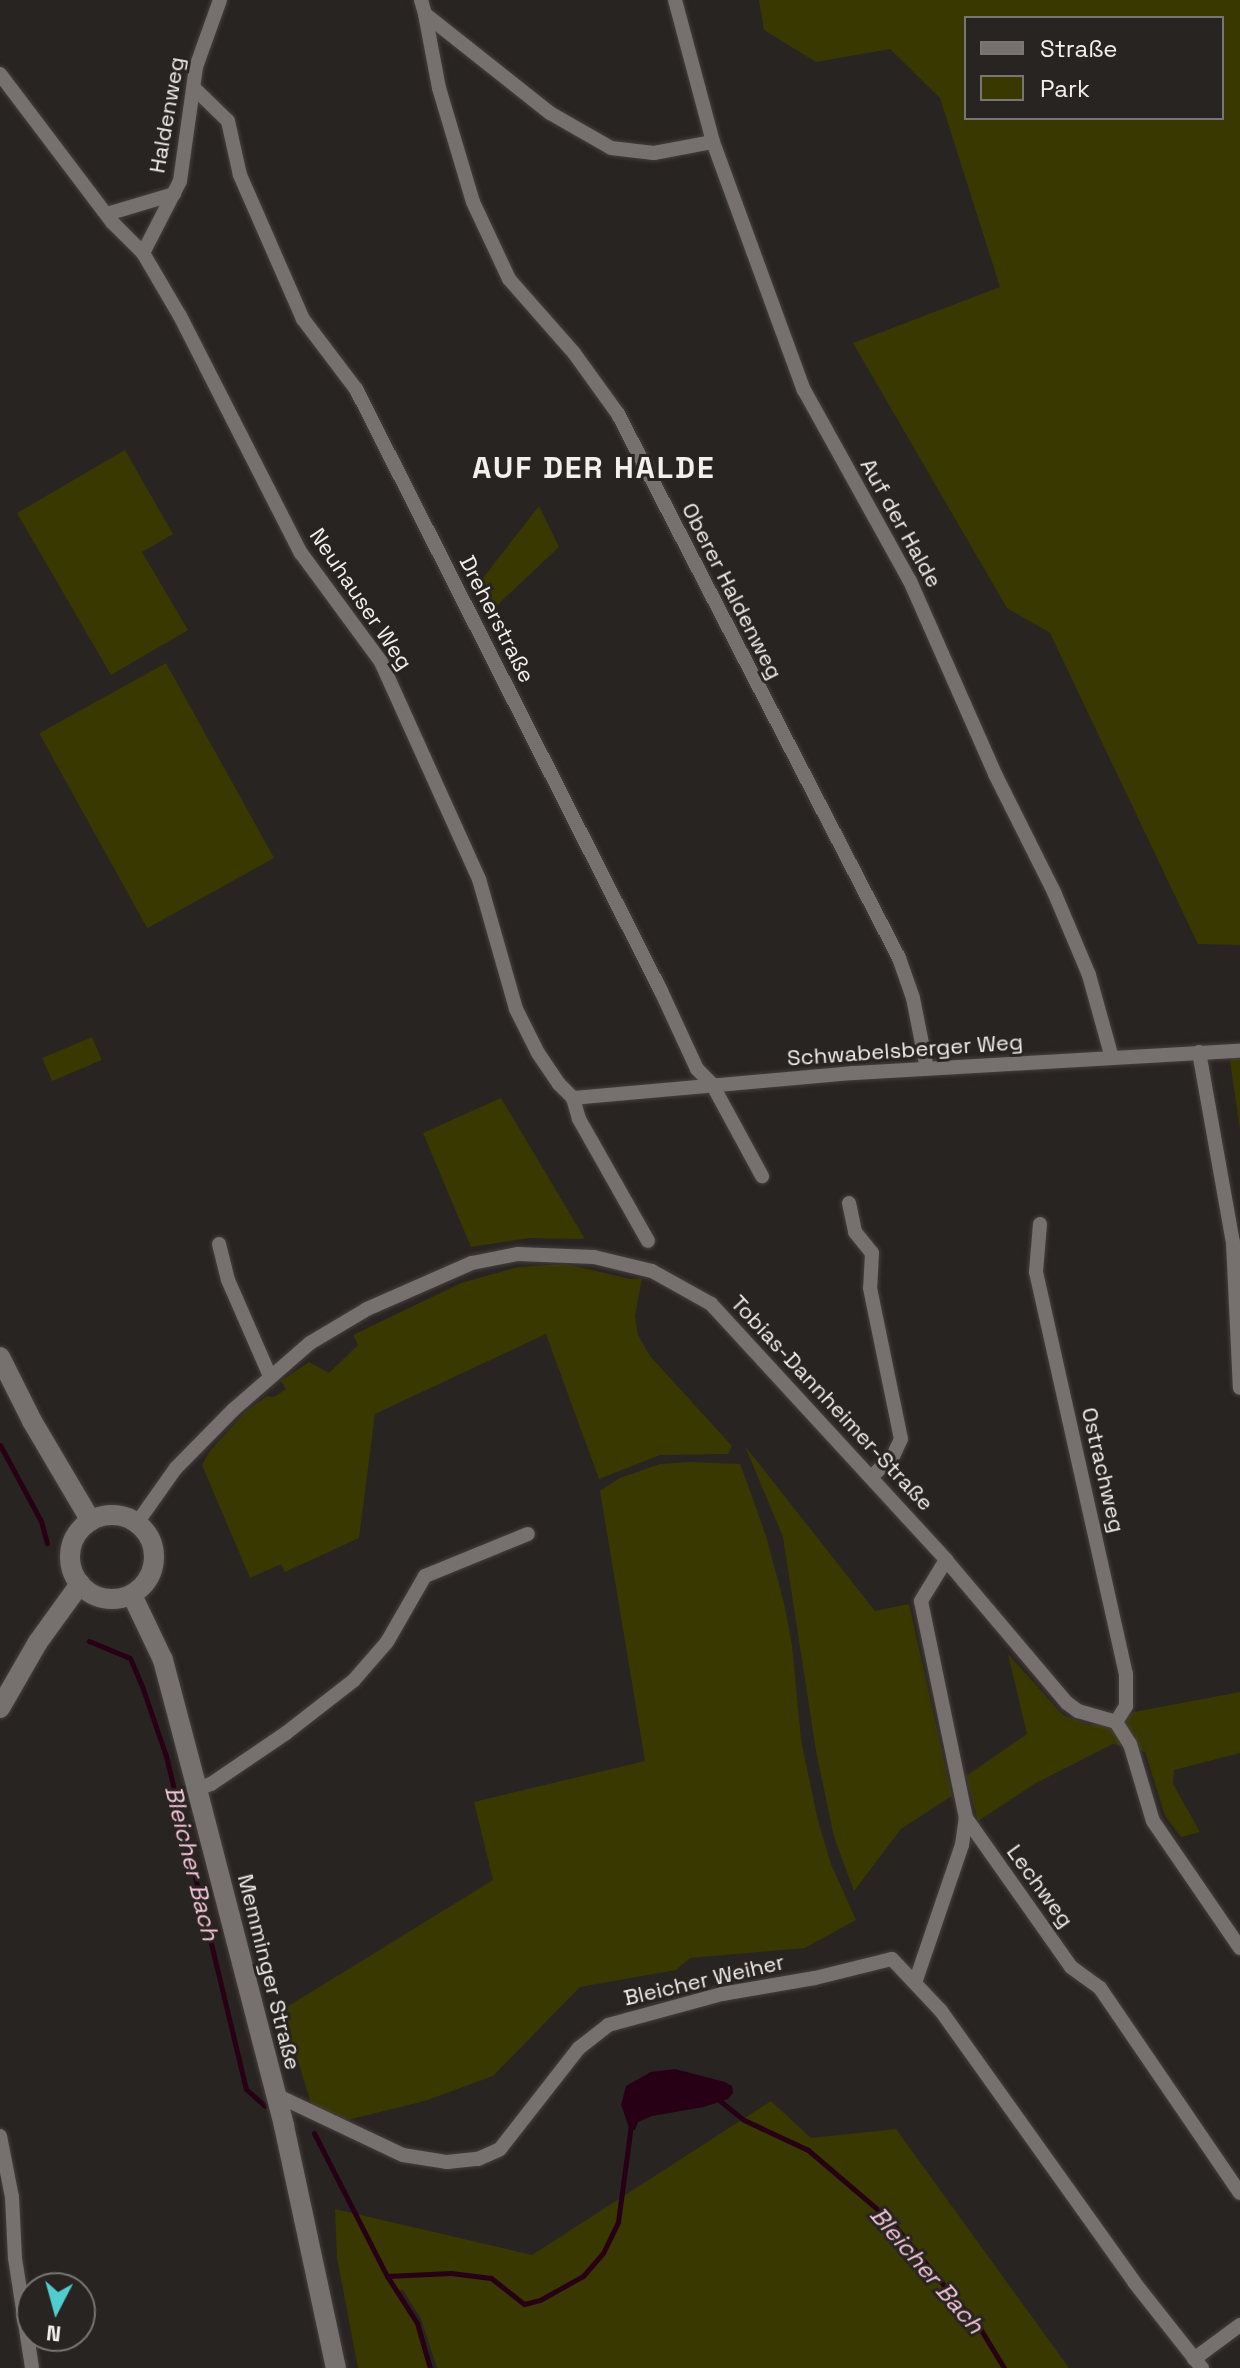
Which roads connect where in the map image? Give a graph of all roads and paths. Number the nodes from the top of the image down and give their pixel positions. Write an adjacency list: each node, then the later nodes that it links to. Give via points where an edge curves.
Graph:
1 (220, 0): 5 (street, Haldenweg, via 196,67)
2 (675, 0): 6 (street, Auf der Halde)
3 (423, 7): 6 (street, via 550,113 611,148 654,153); 13 (street, Oberer Haldenweg, via 439,88 473,202 509,279 574,353 618,414 899,958)
4 (0, 74): 8 (street, Neuhauser Weg)
5 (194, 88): 7 (street, Haldenweg); 14 (street, Dreherstraße, via 228,121 240,175 303,319 356,389 697,1069)
6 (713, 142): 12 (street, Auf der Halde, via 804,390 910,581 1054,892 1089,975)
7 (174, 194): 8 (street, Haldenweg); 9 (street, Haldenweg)
8 (107, 214): 9 (street, Neuhauser Weg)
9 (143, 253): 15 (street, Neuhauser Weg, via 301,553 367,641 400,699 479,879 516,1009 538,1053)
10 (1240, 1051): 11 (street, Schwabelsberger Weg)
11 (1199, 1052): 12 (street, Schwabelsberger Weg); 18 (street)
12 (1112, 1058): 13 (street, Schwabelsberger Weg)
13 (927, 1069): 14 (street, Schwabelsberger Weg)
14 (712, 1084): 15 (street, Schwabelsberger Weg); 16 (street, Dreherstraße)
15 (573, 1098): 20 (street, via 579,1119)
16 (762, 1176)
17 (849, 1203): 25 (street, via 855,1232 872,1253 870,1288 901,1439 893,1456)
18 (1233, 1210): 24 (street)
19 (1040, 1224): 33 (street, Ostrachweg, via 1036,1272 1126,1674 1126,1706)
20 (648, 1241)
21 (219, 1244): 23 (street, via 228,1280)
22 (0, 1357): 26 (main road)
23 (270, 1376): 25 (street, Tobias-Dannheimer-Straße, via 339,1325 472,1263 518,1254 594,1257 652,1271 711,1304); 27 (street, Tobias-Dannheimer-Straße, via 176,1468)
24 (1240, 1388)
25 (871, 1477): 29 (street, Tobias-Dannheimer-Straße)
26 (91, 1521): 27 (main road, via 114,1515); 30 (main road, via 73,1543 70,1557)
27 (137, 1523): 31 (main road, via 153,1546 155,1561 143,1586)
28 (528, 1534): 34 (street, via 425,1576 387,1642 354,1680 286,1733)
29 (946, 1560): 33 (street, Tobias-Dannheimer-Straße, via 1067,1703); 35 (street, Lechweg, via 921,1601)
30 (80, 1584): 31 (main road, via 104,1598); 32 (main road)
31 (132, 1595): 34 (main road, Memminger Straße, via 163,1660)
32 (0, 1708)
33 (1116, 1722): 36 (street, via 1130,1744 1153,1821)
34 (197, 1789): 38 (main road, Memminger Straße)
35 (966, 1818): 37 (street, via 962,1845); 40 (street, Lechweg, via 1071,1967 1100,1988)
36 (1240, 1948)
37 (916, 1980): 38 (street, Bleicher Weiher, via 892,1959 722,1994 608,2025 579,2048 500,2149 478,2159 447,2162 403,2155); 42 (street)
38 (276, 2095): 44 (main road, Memminger Straße)
39 (0, 2136): 43 (street)
40 (1240, 2193)
41 (1240, 2325): 42 (street)
42 (1198, 2363)
43 (32, 2368)
44 (336, 2368)

